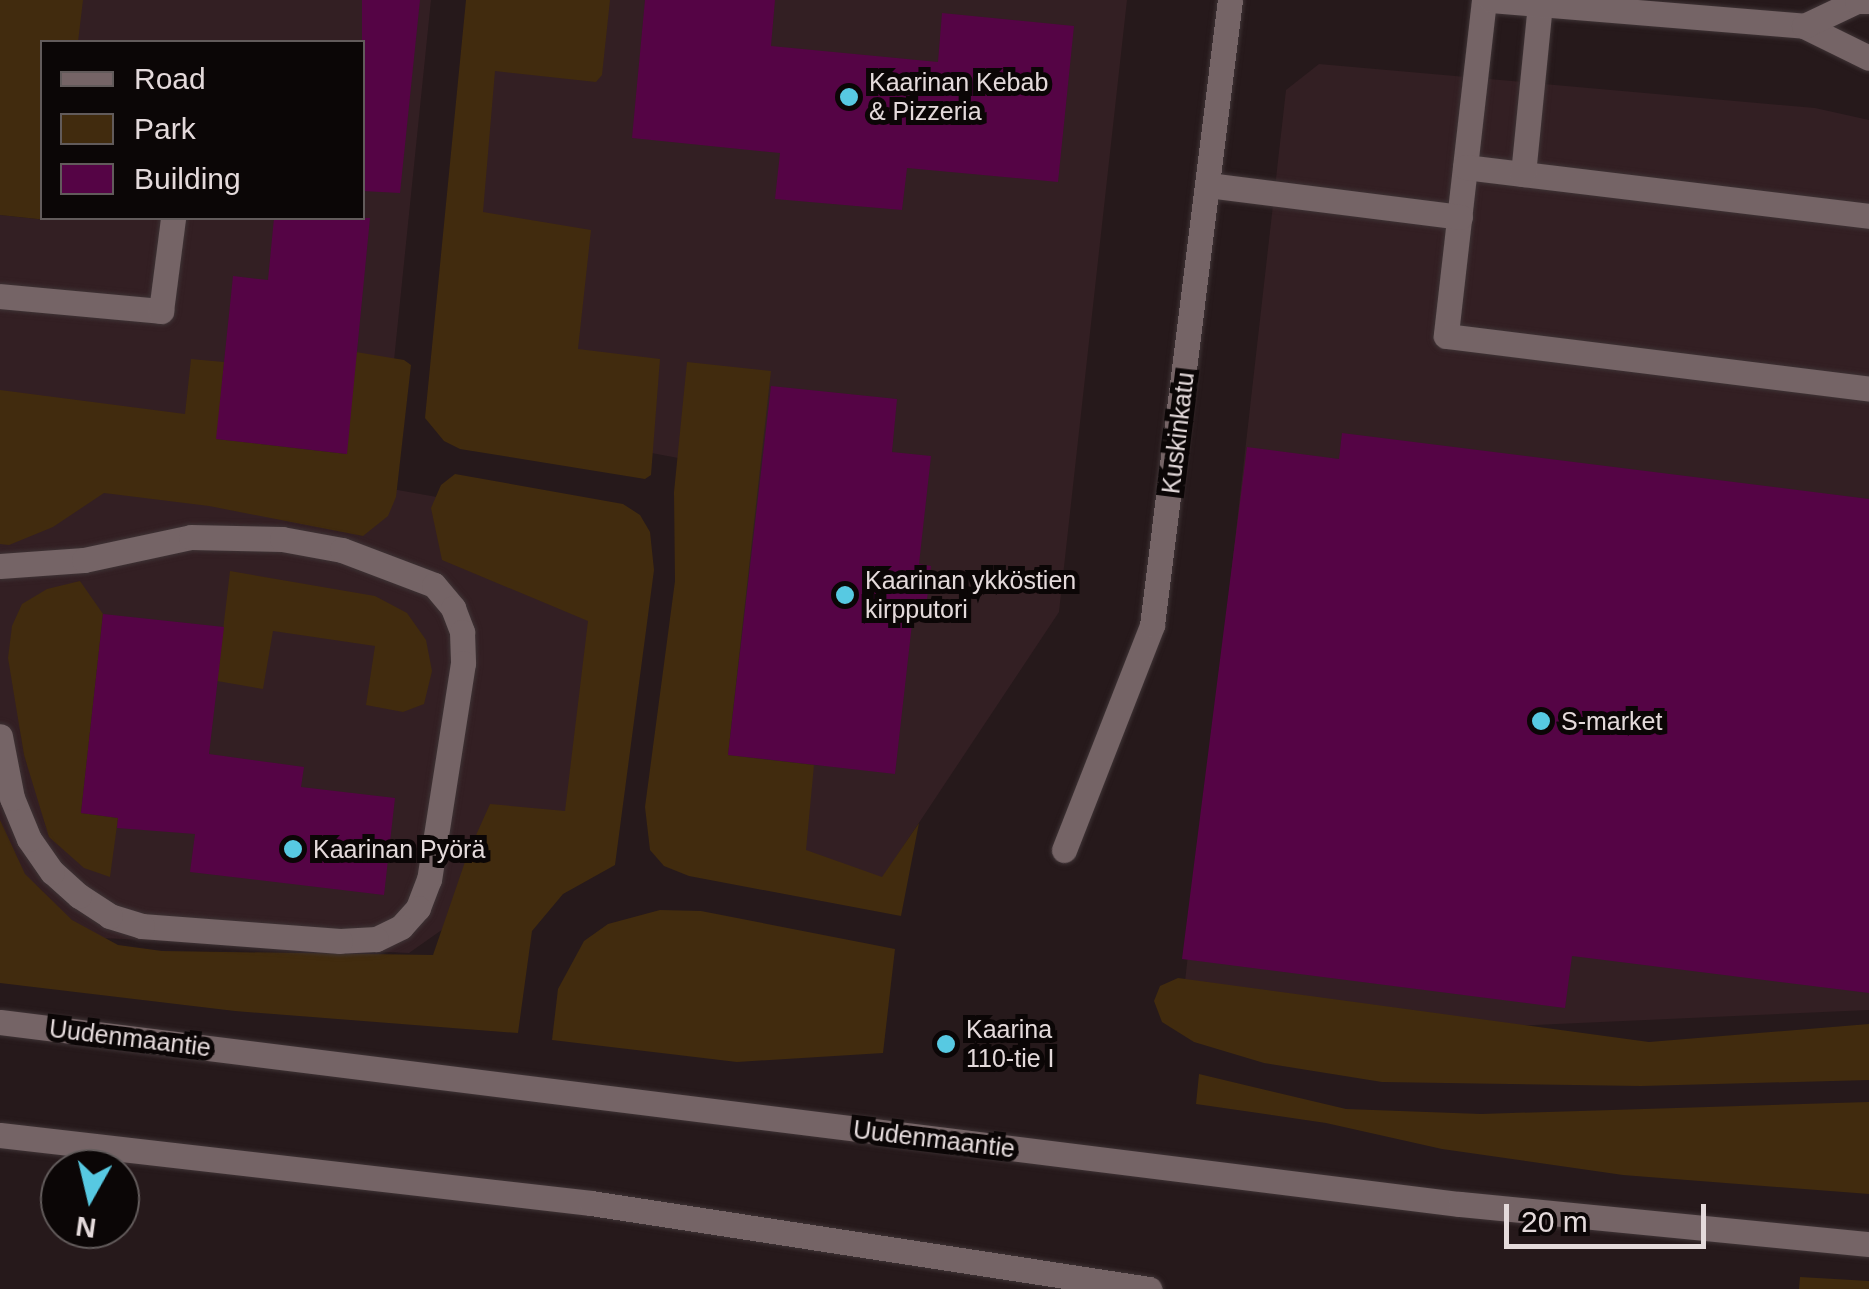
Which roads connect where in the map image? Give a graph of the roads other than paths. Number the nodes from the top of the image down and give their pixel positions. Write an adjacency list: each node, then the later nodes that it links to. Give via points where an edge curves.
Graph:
1 (1230, 0): 9 (main road, Kuskinkatu)
2 (1488, 0): 4 (main road); 7 (main road)
3 (1869, 1): 5 (main road, via 1857,0)
4 (1540, 4): 5 (main road); 8 (main road)
5 (1804, 26): 6 (main road)
6 (1869, 58)
7 (1465, 166): 8 (main road); 11 (main road)
8 (1523, 174): 10 (main road)
9 (1208, 185): 11 (main road); 17 (main road, Kuskinkatu, via 1152,626)
10 (1869, 216)
11 (1460, 217): 14 (main road, via 1446,336)
12 (173, 220): 13 (main road, via 162,310)
13 (0, 296)
14 (1869, 389)
15 (0, 566): 16 (main road, via 84,560 190,537 342,550 434,585 454,608 463,663 429,880 401,927 376,939 142,926 110,916 52,872 29,839 12,798)
16 (0, 736)
17 (1064, 850)
18 (0, 1022): 20 (main road, Uudenmaantie, via 1460,1204)
19 (0, 1135): 21 (main road, via 592,1203)
20 (1869, 1244)
21 (1149, 1289)

